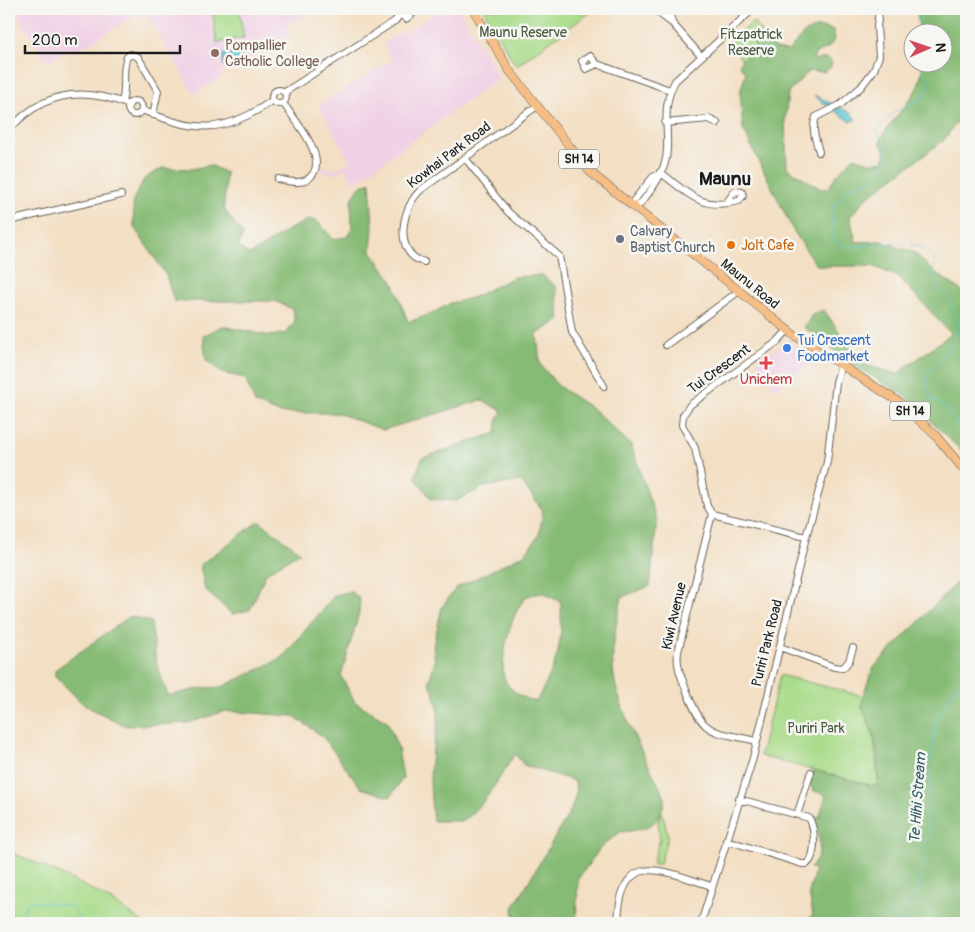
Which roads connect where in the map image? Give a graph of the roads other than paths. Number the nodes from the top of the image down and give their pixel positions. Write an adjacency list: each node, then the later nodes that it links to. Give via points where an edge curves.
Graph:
1 (418, 9): 7 (street)
2 (473, 9): 17 (main road, Maunu Road / SH 14)
3 (661, 9): 9 (street, via 660,14)
4 (669, 9): 9 (street)
5 (753, 9): 10 (street)
6 (879, 9): 22 (street, via 877,64 869,78 839,106 816,117 813,124)
7 (411, 11): 8 (street, via 410,18)
8 (403, 14): 13 (street)
9 (672, 24): 10 (street)
10 (701, 56): 12 (street, via 682,73)
11 (597, 64): 12 (street)
12 (670, 90): 20 (street)
13 (285, 92): 14 (street, via 274,91); 16 (street, via 287,97)
14 (273, 100): 16 (street, via 276,104); 18 (street, via 242,120 220,126 191,127)
15 (125, 103): 18 (street, via 138,101 142,110); 18 (street, via 124,63 126,56 131,54 138,57 158,91); 21 (street, via 92,95 56,98 28,111)
16 (283, 103): 25 (street, via 314,149 317,161 307,180 296,183)
17 (537, 106): 23 (street, Kowhai Park Road); 28 (main road, Maunu Road / SH 14, via 590,172)
18 (153, 115)
19 (716, 122): 20 (street, via 709,119)
20 (665, 123): 24 (street, via 667,150)
21 (9, 130)
22 (819, 152)
23 (465, 158): 30 (street, Kowhai Park Road, via 416,194 408,206 403,221 404,236 414,258); 35 (street, via 508,212 559,256 574,339)
24 (660, 173): 27 (street, via 701,202 714,205); 28 (street, via 653,177)
25 (278, 179)
26 (121, 195): 29 (street)
27 (727, 202)
28 (633, 207): 31 (main road, Maunu Road / SH 14)
29 (9, 221)
30 (424, 262)
31 (739, 291): 32 (main road, Maunu Road / SH 14); 33 (street)
32 (788, 330): 34 (main road, Maunu Road / SH 14); 37 (street, Tui Crescent, via 777,342 690,406 683,415 682,425 695,448 707,506)
33 (666, 345)
34 (841, 365): 36 (main road, Maunu Road / SH 14, via 912,412); 38 (street, Puriri Park Road, via 836,382 829,454)
35 (604, 386)
36 (966, 472)
37 (712, 514): 38 (street); 41 (street, Kiwi Avenue, via 677,664 696,716 704,726)
38 (806, 536): 39 (street, Puriri Park Road)
39 (780, 647): 40 (street, via 842,668 849,661); 41 (street, Puriri Park Road)
40 (853, 648)
41 (757, 741): 43 (street, Puriri Park Road)
42 (811, 772): 44 (street)
43 (739, 799): 44 (street); 45 (street, Puriri Park Road)
44 (797, 815): 45 (street, via 811,821 814,847 812,859 807,864)
45 (726, 840): 46 (street, Puriri Park Road)
46 (711, 886): 47 (street, via 661,870 642,871 631,877 622,889); 48 (street, Puriri Park Road)
47 (618, 923)
48 (701, 923)

